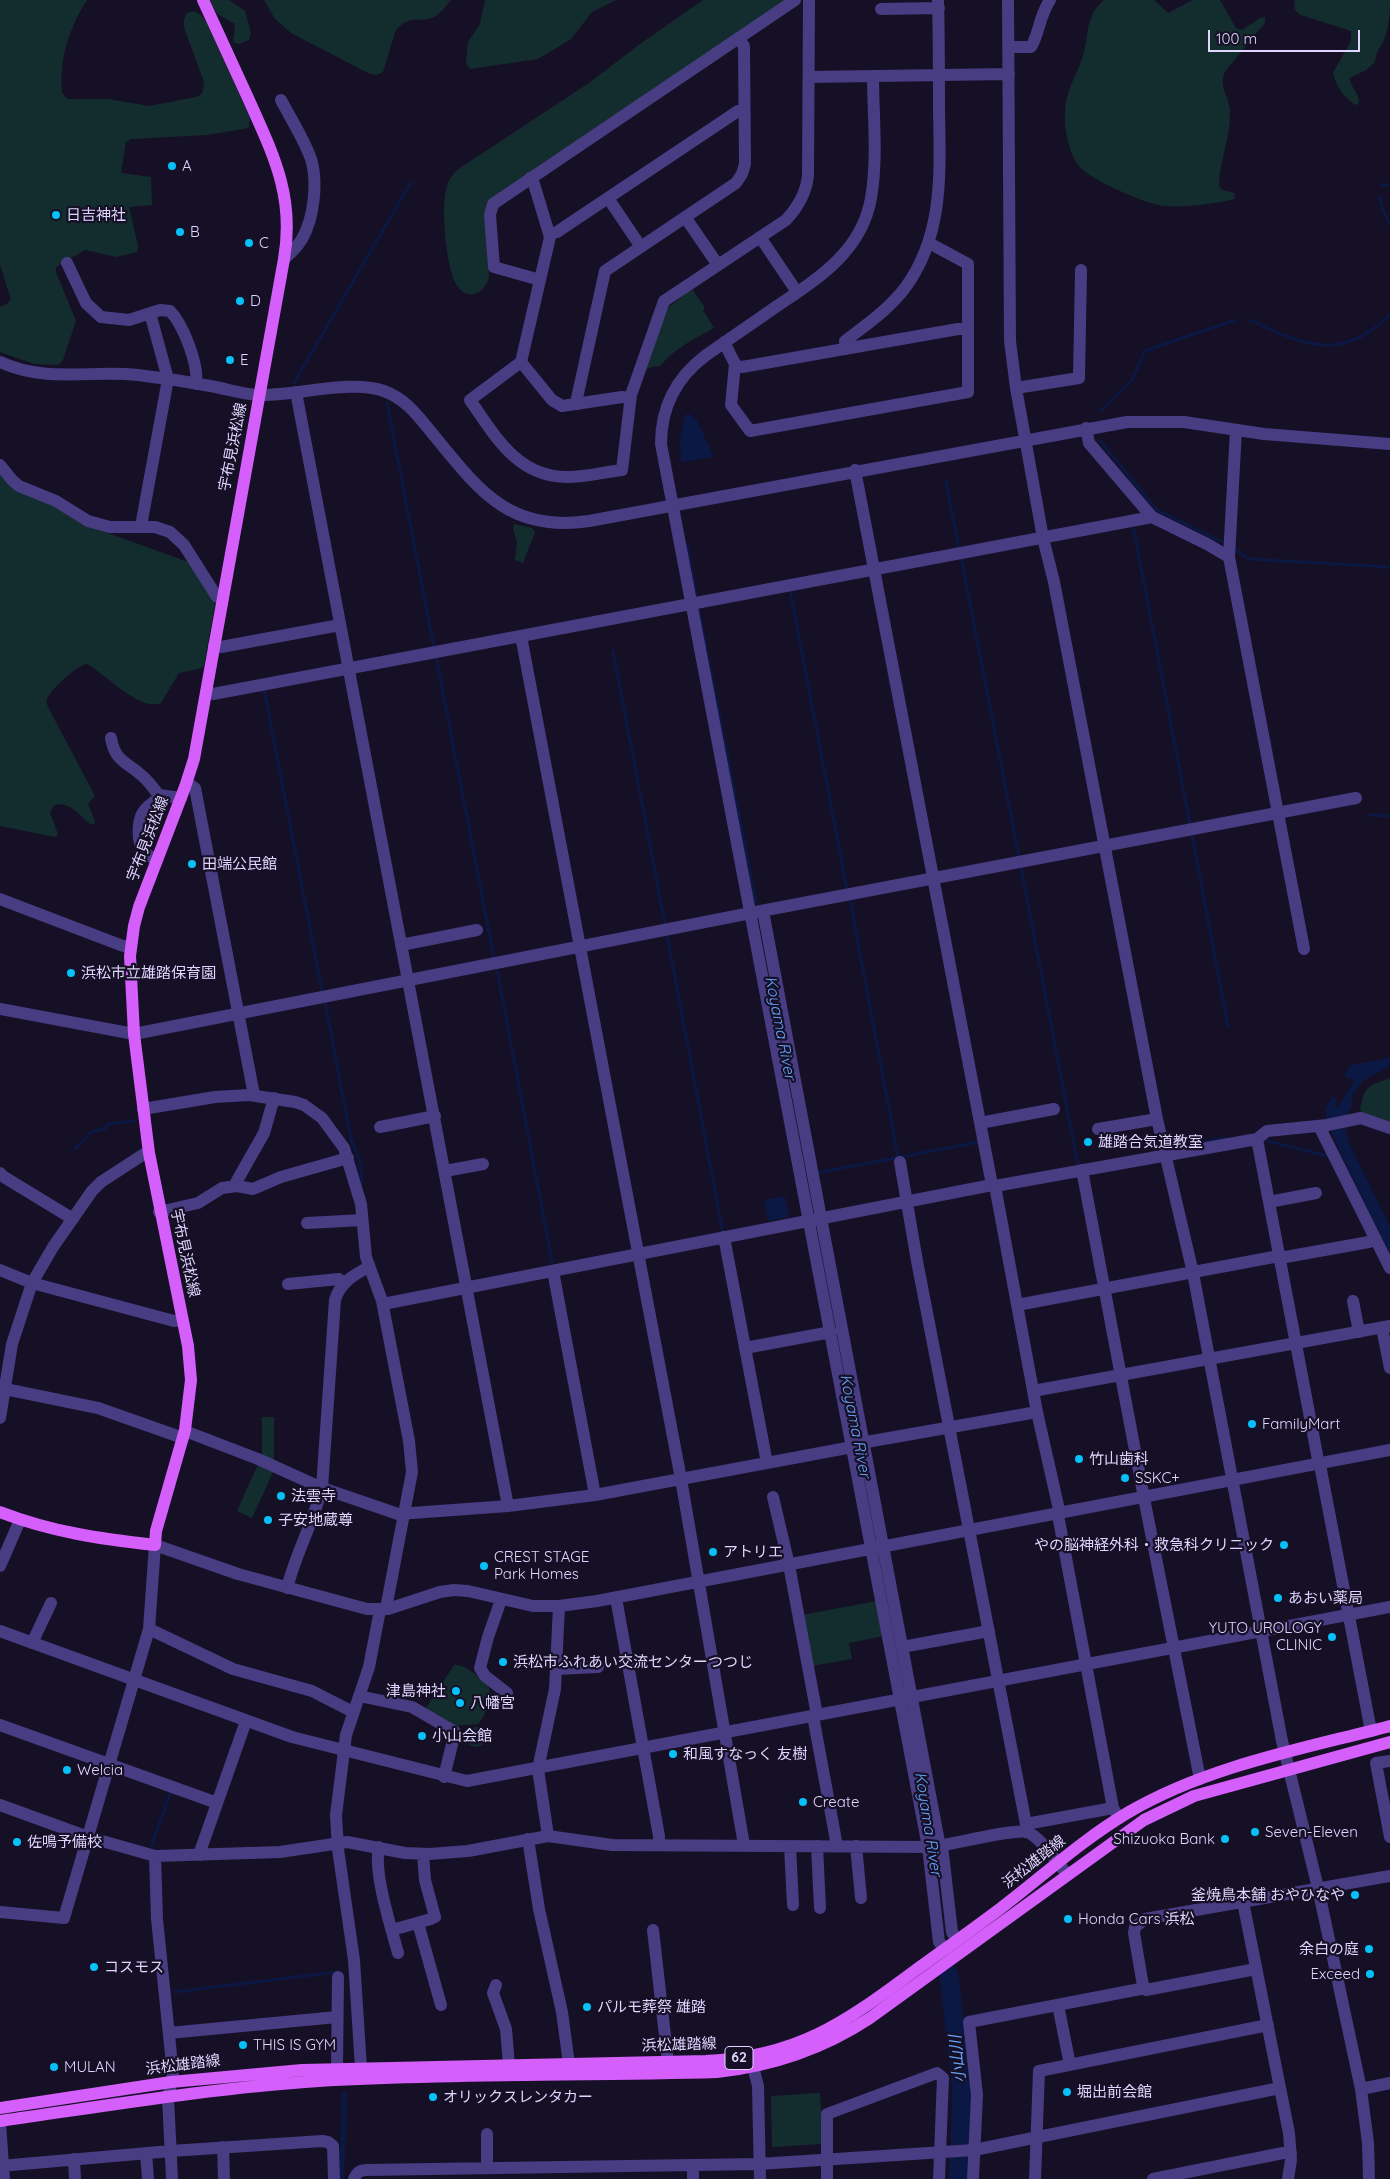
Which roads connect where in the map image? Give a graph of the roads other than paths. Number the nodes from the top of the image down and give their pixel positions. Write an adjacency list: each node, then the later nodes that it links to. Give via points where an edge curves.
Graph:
1 (203, 0): 23 (main road, 宇布見浜松線, via 280,171 288,216)
2 (795, 0): 8 (street)
3 (809, 0): 13 (street)
4 (1008, 0): 9 (street)
5 (1050, 0): 9 (street, via 1039,20 1036,40 1031,47)
6 (938, 4): 7 (street); 11 (street)
7 (881, 9)
8 (738, 38): 15 (street, via 744,46); 16 (street)
9 (1009, 47): 10 (street)
10 (1009, 74): 11 (street); 38 (street, via 1010,341)
11 (939, 75): 12 (street); 21 (street, via 940,184)
12 (873, 76): 13 (street); 28 (street, via 874,174 868,212 858,235 843,256)
13 (809, 77): 20 (street, via 805,192 786,220)
14 (282, 100): 23 (street, via 309,153 314,177 306,232)
15 (744, 111): 17 (street, via 738,111); 18 (street, via 745,164 742,174 736,183)
16 (530, 178): 19 (street); 27 (street, via 497,200 490,209 492,262 499,269)
17 (608, 198): 19 (street); 22 (street)
18 (686, 217): 22 (street); 25 (street)
19 (549, 234): 27 (street)
20 (760, 237): 25 (street); 28 (street)
21 (929, 243): 30 (street, via 968,264); 32 (street, via 904,289 880,315 845,341)
22 (641, 247): 42 (street, via 605,271)
23 (284, 259): 40 (main road, 宇布見浜松線)
24 (68, 263): 29 (street, via 86,303 101,317 129,320)
25 (718, 266): 41 (street, via 664,301)
26 (1081, 270): 38 (street, via 1079,378)
27 (540, 280): 34 (street)
28 (797, 292): 31 (street)
29 (150, 313): 36 (street); 37 (street, via 165,309 177,320 198,376)
30 (968, 329): 32 (street); 35 (street, via 968,392 750,431 731,405)
31 (724, 342): 35 (street); 49 (street, via 688,370 674,389 665,410 661,444)
32 (846, 349): 35 (street)
33 (0, 362): 36 (street, via 45,375 123,374)
34 (521, 362): 41 (street, via 470,400 510,454 537,472 570,477 622,470); 42 (street, via 557,404)
35 (735, 366)
36 (168, 379): 37 (street); 51 (street)
37 (196, 384): 40 (street)
38 (1016, 388): 45 (street)
39 (296, 392): 40 (street); 49 (street, via 365,387 391,394 413,410 486,496 528,518 575,523); 57 (street)
40 (259, 396): 55 (main road, 宇布見浜松線)
41 (630, 398): 42 (street)
42 (578, 404)
43 (1086, 428): 44 (street, via 1165,421); 45 (street); 50 (street, via 1089,443)
44 (1236, 430): 46 (street, via 1296,438); 53 (street)
45 (1026, 439): 48 (street); 52 (street)
46 (1390, 444)
47 (0, 465): 51 (street, via 19,486 56,501 88,521 110,527)
48 (855, 470): 49 (street); 54 (street)
49 (673, 505): 56 (street)
50 (1152, 517): 52 (street); 53 (street)
51 (141, 526): 55 (street, via 163,529 176,536 217,597)
52 (1043, 538): 54 (street); 68 (street)
53 (1228, 557): 67 (street)
54 (874, 570): 56 (street); 70 (street)
55 (223, 598): 59 (main road, 宇布見浜松線)
56 (696, 604): 58 (street); 72 (street)
57 (340, 624): 59 (street, via 221,647); 60 (street)
58 (521, 636): 60 (street); 76 (street)
59 (214, 645): 61 (main road, 宇布見浜松線)
60 (349, 668): 61 (street, via 213,694); 74 (street)
61 (206, 692): 63 (main road, 宇布見浜松線)
62 (111, 738): 64 (street, via 118,758)
63 (187, 783): 65 (main road, 宇布見浜松線); 80 (street, via 195,788)
64 (162, 796): 65 (street); 69 (street, via 143,812 138,826 141,849)
65 (181, 798): 69 (main road, 宇布見浜松線)
66 (1356, 798): 67 (street)
67 (1278, 813): 68 (street); 77 (street)
68 (1105, 846): 70 (street); 87 (street)
69 (158, 860): 75 (main road, 宇布見浜松線, via 136,916)
70 (934, 878): 72 (street); 88 (street)
71 (0, 899): 75 (street)
72 (757, 912): 76 (street); 109 (street)
73 (477, 930): 74 (street)
74 (401, 945): 78 (street)
75 (130, 946): 81 (main road, 宇布見浜松線)
76 (580, 946): 78 (street); 114 (street)
77 (1304, 949)
78 (409, 980): 80 (street); 86 (street)
79 (0, 1009): 81 (street)
80 (238, 1013): 81 (street); 82 (street)
81 (134, 1034): 84 (main road, 宇布見浜松線)
82 (254, 1095): 83 (street); 84 (street, via 215,1097)
83 (274, 1098): 96 (street, via 295,1102 312,1110 330,1128); 103 (street, via 260,1141)
84 (143, 1109): 94 (main road, 宇布見浜松線)
85 (1054, 1110): 88 (street)
86 (435, 1116): 90 (street); 100 (street)
87 (1157, 1118): 92 (street); 95 (street)
88 (980, 1123): 102 (street)
89 (1323, 1126): 91 (street, via 1367,1119); 93 (street, via 1267,1131); 113 (street, via 1320,1131)
90 (380, 1127)
91 (1390, 1128)
92 (1098, 1129)
93 (1257, 1139): 95 (street); 106 (street)
94 (149, 1153): 107 (main road, 宇布見浜松線); 108 (street, via 96,1186)
95 (1166, 1155): 99 (street); 121 (street)
96 (348, 1158): 103 (street, via 253,1189); 110 (street)
97 (900, 1162): 105 (street)
98 (483, 1164): 100 (street)
99 (1082, 1170): 102 (street); 126 (street)
100 (445, 1171): 125 (street)
101 (0, 1173): 108 (street)
102 (993, 1185): 105 (street); 129 (street)
103 (234, 1186): 107 (street, via 222,1188 198,1203)
104 (1316, 1193): 106 (street)
105 (908, 1201): 109 (street); 144 (street)
106 (1269, 1202): 115 (street)
107 (160, 1212): 130 (main road, 宇布見浜松線)
108 (73, 1219): 122 (street)
109 (816, 1219): 112 (street); 116 (street)
110 (362, 1220): 111 (street); 117 (street)
111 (307, 1223)
112 (724, 1237): 114 (street); 135 (street)
113 (1376, 1239): 115 (street); 118 (street)
114 (638, 1254): 120 (street); 150 (street)
115 (1280, 1257): 121 (street); 134 (street)
116 (823, 1260): 132 (street); 146 (street)
117 (369, 1267): 123 (street); 128 (street)
118 (1390, 1268)
119 (0, 1270): 122 (street)
120 (552, 1270): 125 (street); 153 (street)
121 (1193, 1273): 126 (street); 136 (street)
122 (32, 1283): 130 (street, via 174,1321); 138 (street)
123 (344, 1283): 124 (street, via 339,1279); 152 (street, via 335,1300)
124 (288, 1284)
125 (467, 1287): 128 (street); 156 (street)
126 (1105, 1289): 129 (street); 139 (street)
127 (1353, 1301): 133 (street)
128 (382, 1304): 158 (street, via 409,1441 412,1472)
129 (1017, 1305): 141 (street)
130 (182, 1320): 145 (main road, 宇布見浜松線, via 191,1380)
131 (1386, 1327): 133 (street); 137 (street)
132 (830, 1332): 135 (street); 146 (street)
133 (1359, 1332): 134 (street)
134 (1296, 1343): 136 (street); 149 (street)
135 (745, 1348): 148 (street)
136 (1209, 1359): 139 (street); 151 (street)
137 (1390, 1368)
138 (4, 1373): 140 (street)
139 (1121, 1375): 141 (street); 155 (street)
140 (5, 1389): 143 (street); 145 (street, via 98,1408)
141 (1033, 1390): 142 (street)
142 (1037, 1412): 144 (street); 159 (street)
143 (0, 1418)
144 (950, 1428): 146 (street); 161 (street)
145 (184, 1435): 152 (street, via 258,1459); 162 (main road, 宇布見浜松線, via 156,1531)
146 (858, 1444): 148 (street); 163 (street)
147 (1390, 1450): 149 (street)
148 (767, 1463): 150 (street)
149 (1319, 1465): 151 (street); 174 (street)
150 (681, 1479): 153 (street); 166 (street)
151 (1232, 1482): 155 (street); 178 (street)
152 (322, 1488): 158 (street, via 398,1514); 167 (street)
153 (595, 1495): 156 (street)
154 (773, 1497): 165 (street)
155 (1144, 1498): 159 (street); 181 (street)
156 (508, 1506): 158 (street)
157 (0, 1512): 160 (main road)
158 (404, 1513): 173 (street)
159 (1059, 1514): 161 (street); 182 (street)
160 (20, 1520): 162 (main road, via 61,1532); 164 (street)
161 (969, 1531): 163 (street); 177 (street)
162 (156, 1545): 167 (street); 175 (street)
163 (878, 1549): 165 (street); 180 (street); 189 (street)
164 (0, 1566)
165 (789, 1566): 166 (street); 191 (street)
166 (698, 1583): 168 (street); 196 (street)
167 (287, 1588): 173 (street, via 355,1606)
168 (616, 1598): 171 (street); 198 (street)
169 (501, 1600): 171 (street, via 532,1606); 173 (street, via 454,1590); 187 (street, via 480,1668)
170 (51, 1603): 179 (street)
171 (559, 1606): 184 (street)
172 (1390, 1607): 174 (street)
173 (384, 1609): 188 (street)
174 (1348, 1615): 178 (street); 195 (street)
175 (149, 1629): 185 (street); 190 (street, via 233,1669 312,1691)
176 (0, 1631): 179 (street)
177 (989, 1631): 180 (street); 186 (street)
178 (1261, 1631): 181 (street); 200 (street)
179 (32, 1643): 185 (street)
180 (902, 1647): 189 (street)
181 (1174, 1648): 182 (street); 206 (street)
182 (1086, 1664): 186 (street); 209 (street)
183 (598, 1667): 184 (street)
184 (556, 1670): 203 (street)
185 (134, 1680): 192 (street); 202 (street)
186 (998, 1681): 189 (street); 211 (street)
187 (507, 1693)
188 (359, 1696): 190 (street); 205 (street, via 412,1707 455,1732)
189 (906, 1698): 191 (street); 224 (street)
190 (353, 1712): 199 (street)
191 (815, 1716): 196 (street); 221 (street)
192 (246, 1721): 199 (street); 207 (street)
193 (0, 1724): 202 (street)
194 (1390, 1726): 195 (main road, 浜松雄踏線 / 62)
195 (1371, 1731): 200 (main road, 浜松雄踏線 / 62)
196 (726, 1732): 198 (street); 218 (street)
197 (1390, 1742): 204 (main road, 浜松雄踏線 / 62)
198 (643, 1748): 203 (street); 217 (street)
199 (343, 1751): 205 (street); 216 (street, via 336,1816)
200 (1285, 1754): 204 (street); 206 (main road, 浜松雄踏線 / 62)
201 (1390, 1760): 210 (street, via 1376,1763)
202 (110, 1764): 207 (street); 212 (street)
203 (538, 1769): 205 (street, via 476,1781); 213 (street)
204 (1290, 1769): 229 (main road, 浜松雄踏線 / 62, via 1182,1801 1133,1826); 231 (street)
205 (444, 1777)
206 (1200, 1779): 209 (main road, 浜松雄踏線 / 62)
207 (217, 1803): 226 (street)
208 (0, 1805): 212 (street)
209 (1116, 1813): 211 (street); 228 (main road, 浜松雄踏線 / 62)
210 (1389, 1823): 214 (street)
211 (1026, 1828): 224 (street); 228 (street)
212 (88, 1836): 227 (street); 236 (street, via 64,1918)
213 (548, 1836): 215 (street); 217 (street, via 603,1844)
214 (1390, 1837)
215 (528, 1839): 225 (street, via 468,1851); 253 (street)
216 (338, 1843): 223 (street); 226 (street, via 290,1851); 258 (street, via 354,1960)
217 (659, 1845): 218 (street)
218 (744, 1845): 219 (street)
219 (790, 1846): 220 (street); 234 (street)
220 (817, 1846): 221 (street); 235 (street)
221 (837, 1846): 222 (street)
222 (856, 1846): 224 (street); 232 (street)
223 (378, 1847): 225 (street); 238 (street)
224 (935, 1847): 240 (street, via 952,1932); 241 (street, via 939,1942)
225 (422, 1854): 237 (street, via 435,1917)
226 (201, 1855): 227 (street)
227 (155, 1856): 251 (street, via 157,1919)
228 (1058, 1863): 229 (street); 240 (main road, 浜松雄踏線 / 62)
229 (1066, 1874): 256 (main road, 浜松雄踏線 / 62, via 855,2028 806,2052)
230 (1390, 1876): 231 (street)
231 (1318, 1888): 233 (street); 262 (street)
232 (861, 1898)
233 (1243, 1902): 243 (street); 246 (street, via 1139,1922 1134,1933)
234 (793, 1905)
235 (820, 1908)
236 (0, 1912)
237 (418, 1923): 238 (street); 248 (street)
238 (392, 1930): 242 (street)
239 (653, 1930): 252 (street)
240 (957, 1940): 241 (main road, 浜松雄踏線 / 62)
241 (945, 1949): 252 (main road, 浜松雄踏線 / 62, via 857,2014 810,2039 736,2058)
242 (398, 1953)
243 (1256, 1969): 246 (street, via 1146,1990); 250 (street)
244 (338, 1977): 249 (street)
245 (496, 1985): 254 (street, via 493,1993 506,2029)
246 (1141, 1987): 247 (street)
247 (1058, 2005): 255 (street); 269 (street, via 969,2022 977,2095)
248 (441, 2006)
249 (337, 2017): 251 (street); 257 (street)
250 (1268, 2025): 255 (street); 261 (street)
251 (169, 2034): 259 (street)
252 (668, 2062): 253 (main road, 浜松雄踏線 / 62)
253 (569, 2064): 254 (main road, 浜松雄踏線 / 62)
254 (509, 2065): 258 (main road, 浜松雄踏線 / 62)
255 (1070, 2065): 267 (street, via 1039,2071)
256 (754, 2067): 263 (main road, 浜松雄踏線 / 62, via 699,2073 346,2080); 276 (street, via 758,2086)
257 (337, 2068): 258 (main road, 浜松雄踏線 / 62); 259 (main road, 浜松雄踏線 / 62)
258 (360, 2068)
259 (171, 2082): 263 (street); 264 (main road, 浜松雄踏線 / 62)
260 (1390, 2083): 262 (street)
261 (1280, 2088): 267 (street); 273 (street)
262 (1361, 2089): 295 (street)
263 (168, 2097): 265 (main road, 浜松雄踏線 / 62); 270 (street)
264 (0, 2108)
265 (0, 2122): 279 (street)
266 (487, 2134): 278 (street)
267 (1037, 2137): 269 (street); 292 (street)
268 (223, 2147): 270 (street); 284 (street); 285 (street, via 328,2142 334,2152)
269 (974, 2150): 271 (street); 291 (street)
270 (171, 2151): 272 (street); 283 (street)
271 (940, 2152): 274 (street); 274 (street, via 943,2078 937,2073 827,2114); 290 (street)
272 (146, 2153): 275 (street); 282 (street)
273 (1292, 2153): 293 (street); 294 (street)
274 (827, 2159): 276 (street); 289 (street)
275 (74, 2160): 279 (street); 281 (street)
276 (759, 2164): 277 (street); 288 (street)
277 (693, 2165): 280 (street); 287 (street)
278 (487, 2168): 280 (street); 286 (street, via 361,2170)
279 (3, 2170)
280 (516, 2173)
281 (75, 2179)
282 (148, 2179)
283 (172, 2179)
284 (224, 2179)
285 (334, 2179)
286 (354, 2179)
287 (693, 2179)
288 (760, 2179)
289 (827, 2179)
290 (939, 2179)
291 (972, 2179)
292 (1035, 2179)
293 (1153, 2179)
294 (1288, 2179)
295 (1369, 2179)

